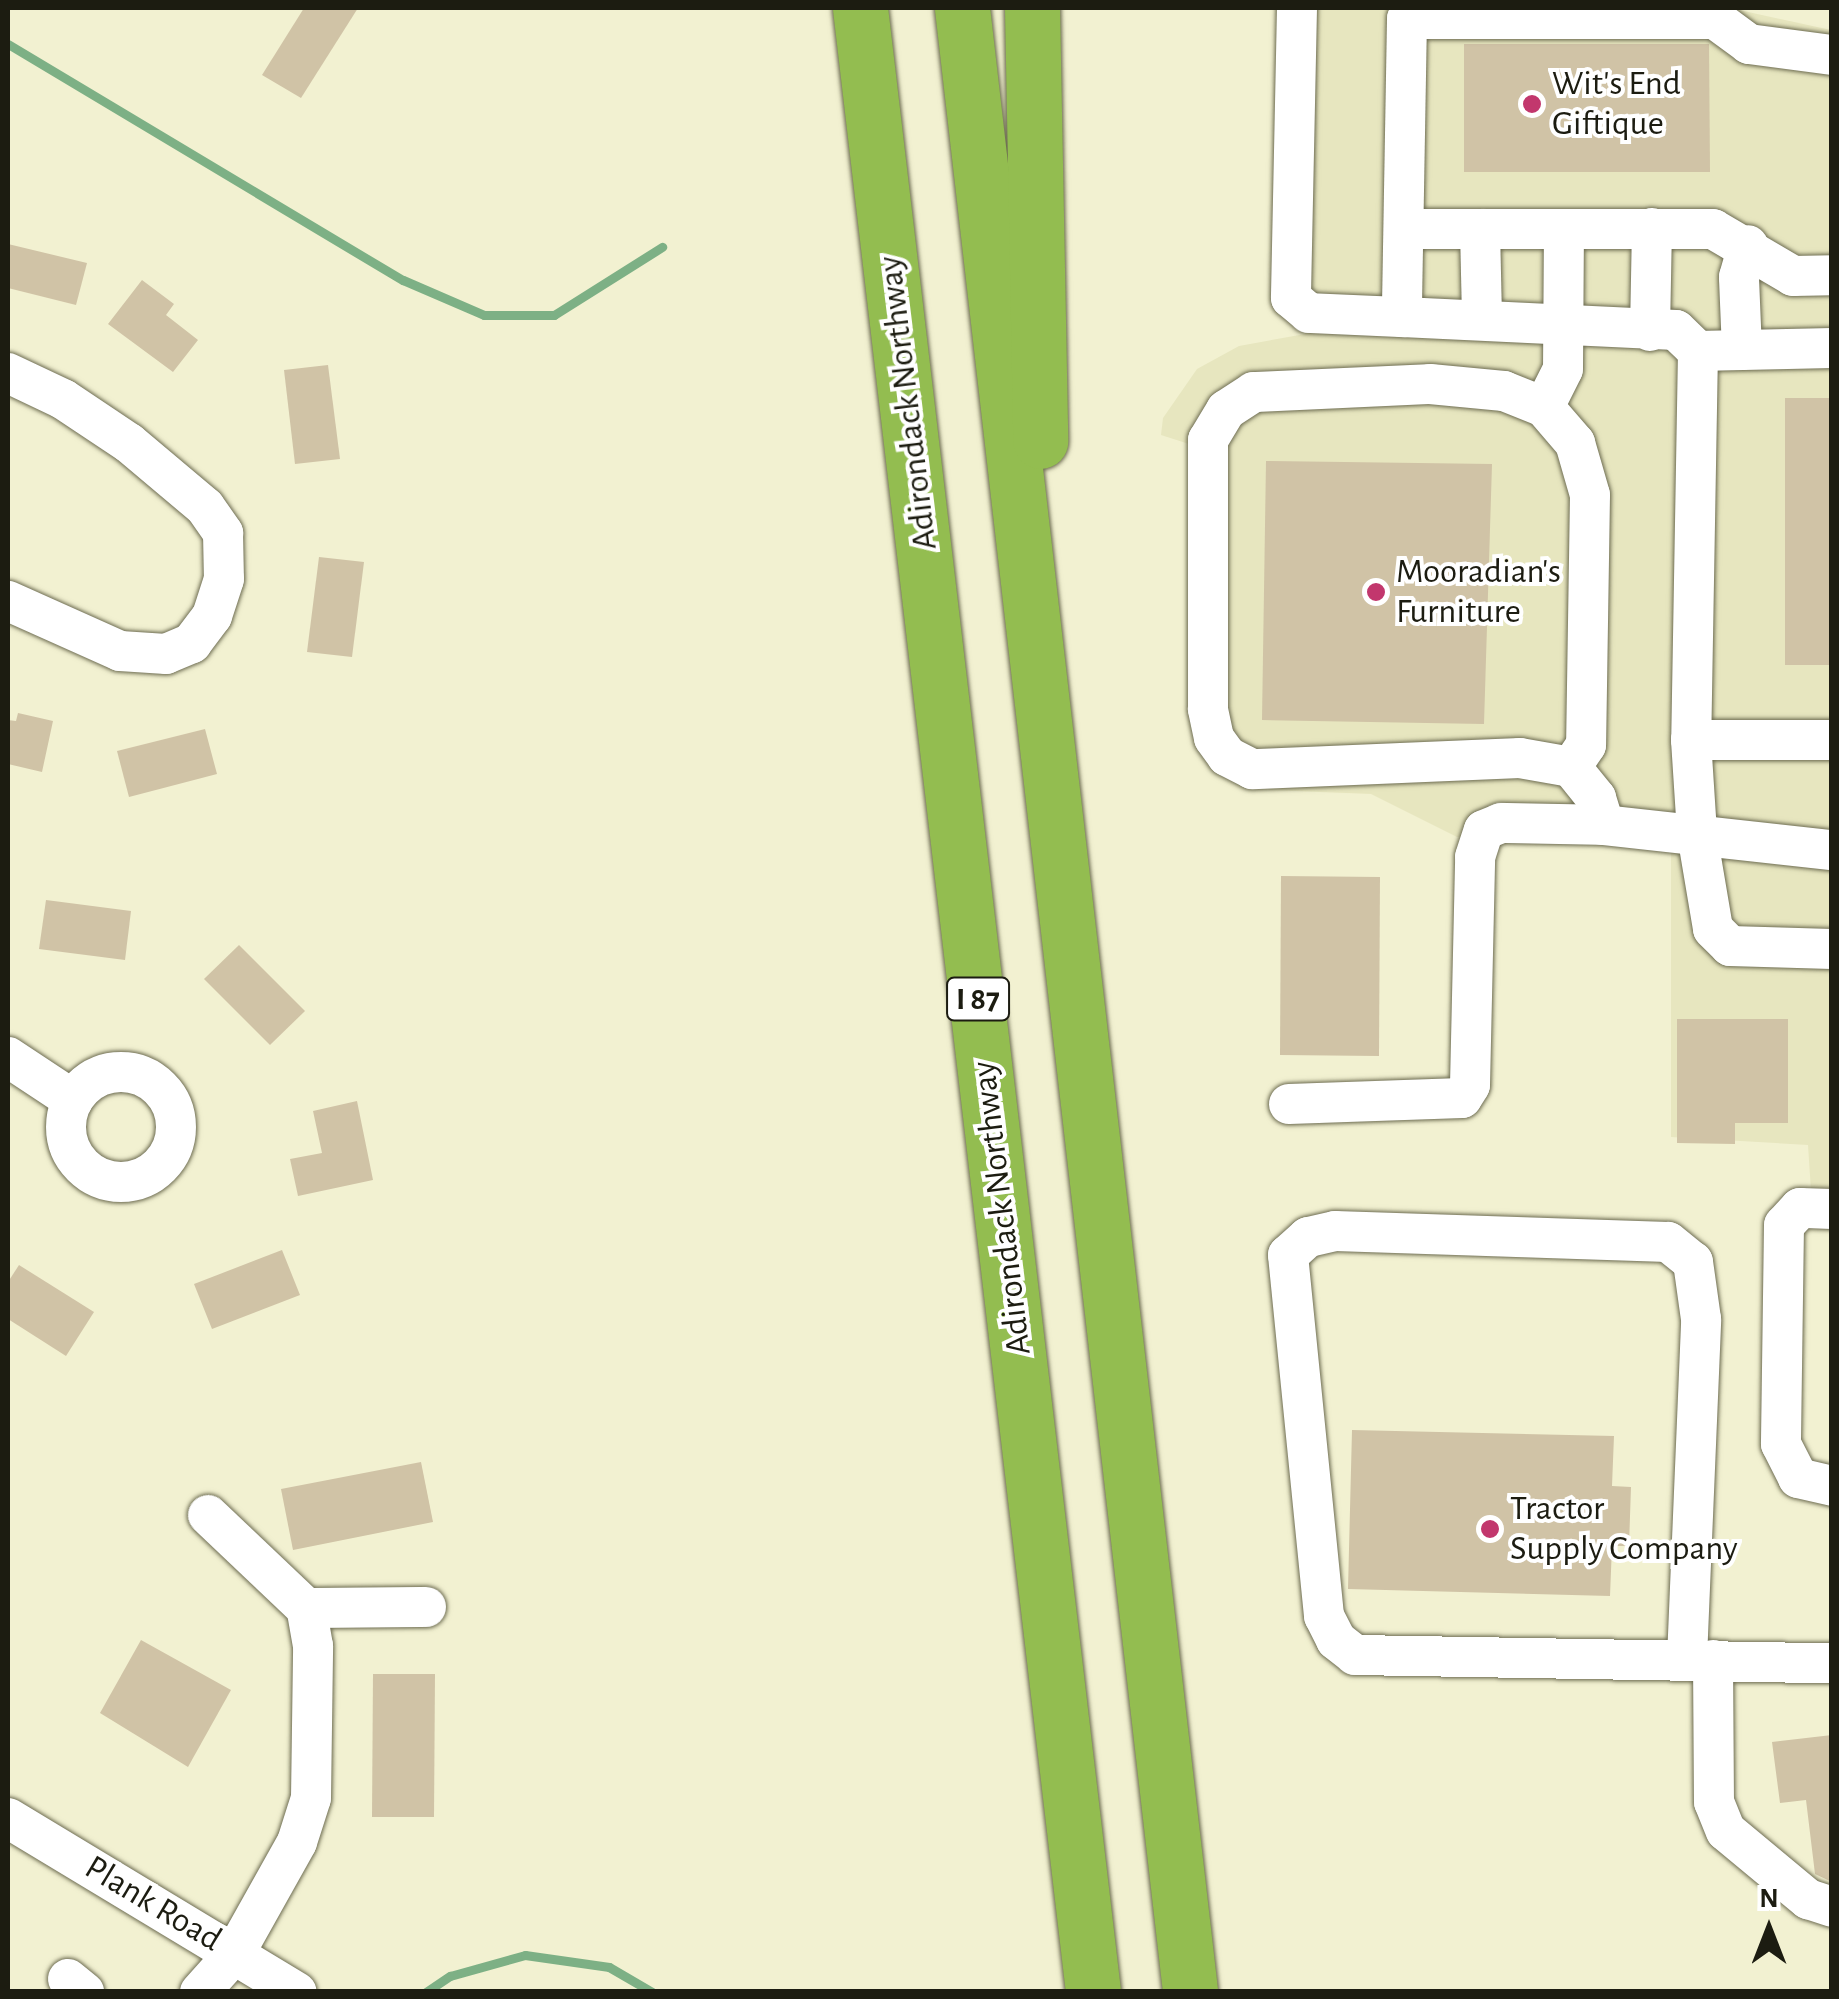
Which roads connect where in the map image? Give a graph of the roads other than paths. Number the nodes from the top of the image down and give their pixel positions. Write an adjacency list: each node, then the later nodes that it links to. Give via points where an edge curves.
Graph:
1 (860, 8): 46 (highway, Adirondack Northway / I 87)
2 (962, 8): 26 (highway)
3 (1032, 8): 26 (highway)
4 (1298, 8): 13 (street, via 1291,298 1308,313)
5 (1403, 13): 6 (street, via 1715,19 1750,44); 8 (street)
6 (1832, 55)
7 (1652, 228): 10 (street); 11 (street, via 1713,229); 16 (street)
8 (1404, 229): 9 (street); 13 (street)
9 (1480, 229): 10 (street); 14 (street)
10 (1564, 230): 15 (street)
11 (1748, 244): 12 (street, via 1793,276); 18 (street, via 1739,277)
12 (1832, 275)
13 (1402, 316): 14 (street)
14 (1482, 318): 15 (street)
15 (1568, 328): 16 (street); 21 (street, via 1563,369)
16 (1650, 332): 19 (street, via 1676,330)
17 (1832, 348): 18 (street)
18 (1742, 350): 19 (street)
19 (1698, 351): 23 (street)
20 (8, 373): 22 (street, via 63,399 129,443 205,507 222,533 224,579 212,616 192,644 166,654 120,651)
21 (1544, 407): 25 (street, via 1575,443 1590,494 1586,744); 25 (street, via 1504,390 1430,384 1254,392 1226,410 1208,440 1208,708 1226,756 1252,769 1520,758)
22 (8, 601)
23 (1692, 740): 24 (street); 28 (street)
24 (1832, 740)
25 (1571, 767): 27 (street, via 1596,798)
26 (1047, 789): 47 (highway)
27 (1604, 825): 28 (street); 33 (street, via 1501,824 1484,830 1475,857 1470,1085 1462,1098)
28 (1696, 834): 29 (street); 30 (street, via 1713,929 1730,946)
29 (1832, 850)
30 (1832, 949)
31 (8, 1057): 32 (street)
32 (73, 1100)
33 (1289, 1104)
34 (1832, 1209): 35 (street, via 1800,1208 1784,1225 1781,1444 1798,1478)
35 (1832, 1486)
36 (208, 1514): 38 (street)
37 (426, 1607): 38 (street)
38 (306, 1608): 43 (street, via 313,1646 312,1798 296,1842)
39 (1700, 1660): 39 (street, via 1355,1654 1336,1640 1324,1616 1288,1255 1308,1238 1335,1231 1668,1242 1692,1262 1701,1319); 40 (street); 42 (street, via 1714,1802 1726,1831 1808,1898)
40 (1832, 1663)
41 (8, 1818): 43 (street, Plank Road)
42 (1832, 1906)
43 (235, 1953): 44 (street); 45 (street, Plank Road)
44 (200, 1992)
45 (297, 1992)
46 (1093, 1992)
47 (1190, 1992)

